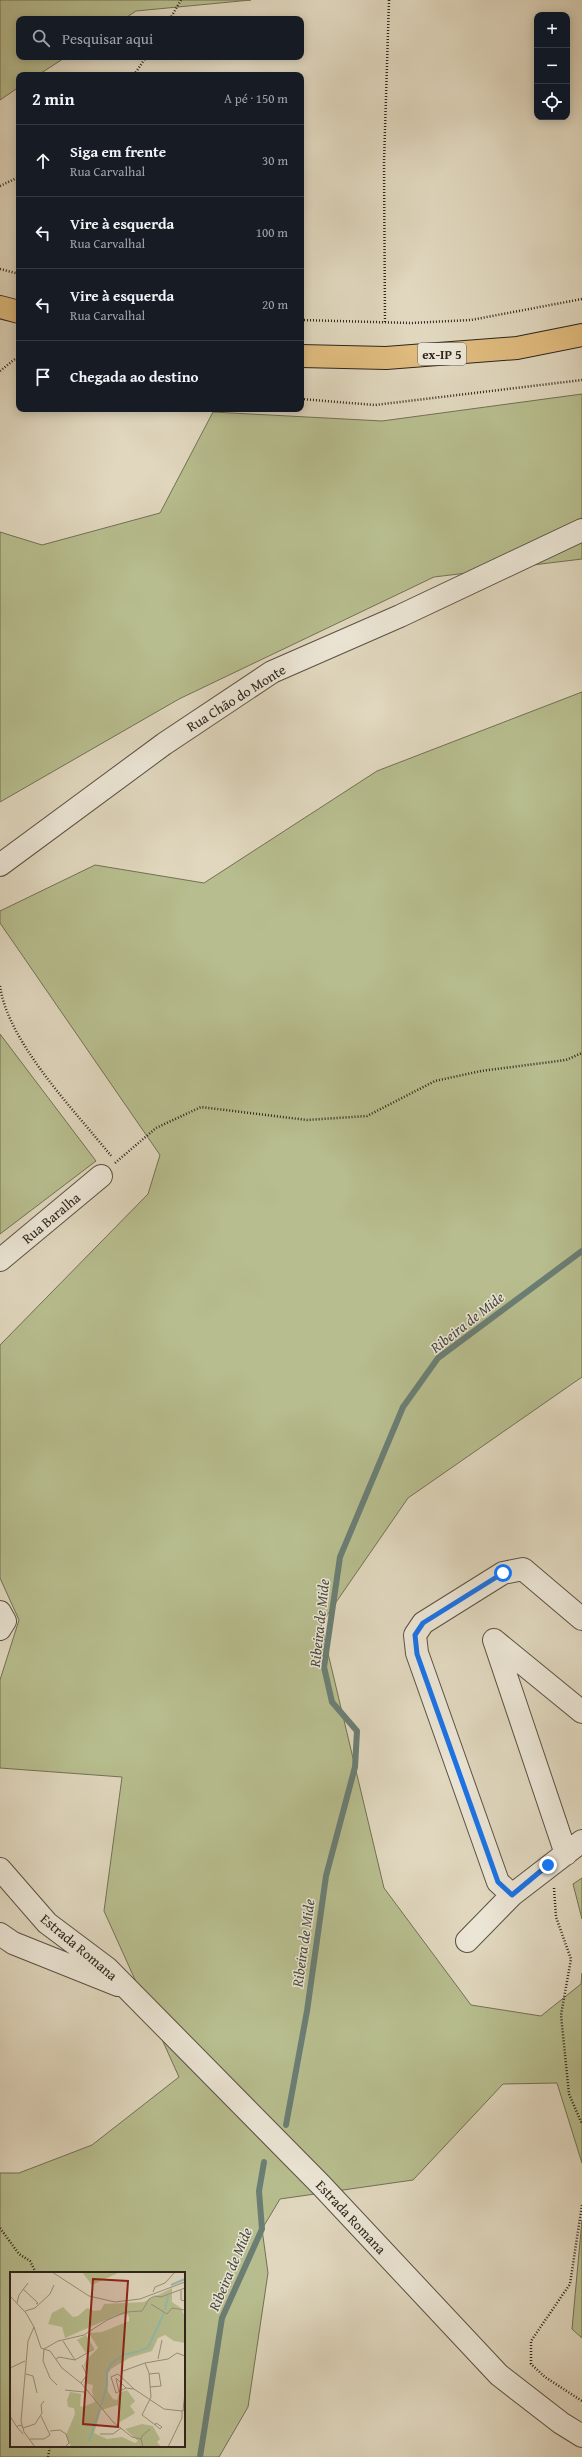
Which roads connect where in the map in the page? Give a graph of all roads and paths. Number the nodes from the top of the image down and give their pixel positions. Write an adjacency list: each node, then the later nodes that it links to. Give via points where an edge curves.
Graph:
1 (181, 0): 3 (path)
2 (389, 0): 14 (path, via 384,162)
3 (172, 16)
4 (144, 60): 5 (path)
5 (136, 72)
6 (16, 178): 7 (path)
7 (0, 186)
8 (0, 269): 9 (path)
9 (16, 273)
10 (582, 299): 14 (path, via 471,320)
11 (0, 307): 12 (highway)
12 (16, 311)
13 (304, 320): 14 (path)
14 (385, 322)
15 (582, 335): 16 (highway, ex-IP 5, via 517,348 386,358)
16 (304, 356)
17 (16, 359): 18 (path)
18 (0, 371)
19 (582, 380): 20 (path, via 375,405)
20 (304, 399)
21 (582, 530): 22 (street, Rua Chão do Monte, via 400,616 272,672 164,744)
22 (0, 865)
23 (0, 986): 25 (path, via 2,1001 15,1030)
24 (582, 1053): 25 (path, via 566,1060 481,1071 435,1081 367,1116 307,1120 201,1107 156,1128)
25 (109, 1169): 26 (street, Rua Baralha)
26 (0, 1260)
27 (0, 1612): 29 (street, via 5,1621)
28 (582, 1619): 33 (street, via 522,1569 503,1573 423,1623 415,1635 417,1654 498,1882)
29 (0, 1629)
30 (582, 1712): 31 (street, via 494,1640)
31 (565, 1853): 33 (street); 37 (path, via 553,1878 556,1918 571,1959 561,2014 570,2094)
32 (0, 1869): 36 (street, Estrada Romana, via 47,1923 91,1954)
33 (512, 1895): 35 (street)
34 (0, 1934): 36 (street, Estrada Romana, via 13,1943)
35 (467, 1941)
36 (127, 1988): 42 (street, Estrada Romana, via 321,2185 499,2375 560,2423)
37 (582, 2124)
38 (582, 2205): 41 (path, via 570,2284 531,2341 531,2364 545,2377)
39 (0, 2228): 40 (path, via 19,2254 30,2261)
40 (36, 2272)
41 (582, 2401)
42 (582, 2436)
43 (50, 2447): 44 (path)
44 (48, 2457)

